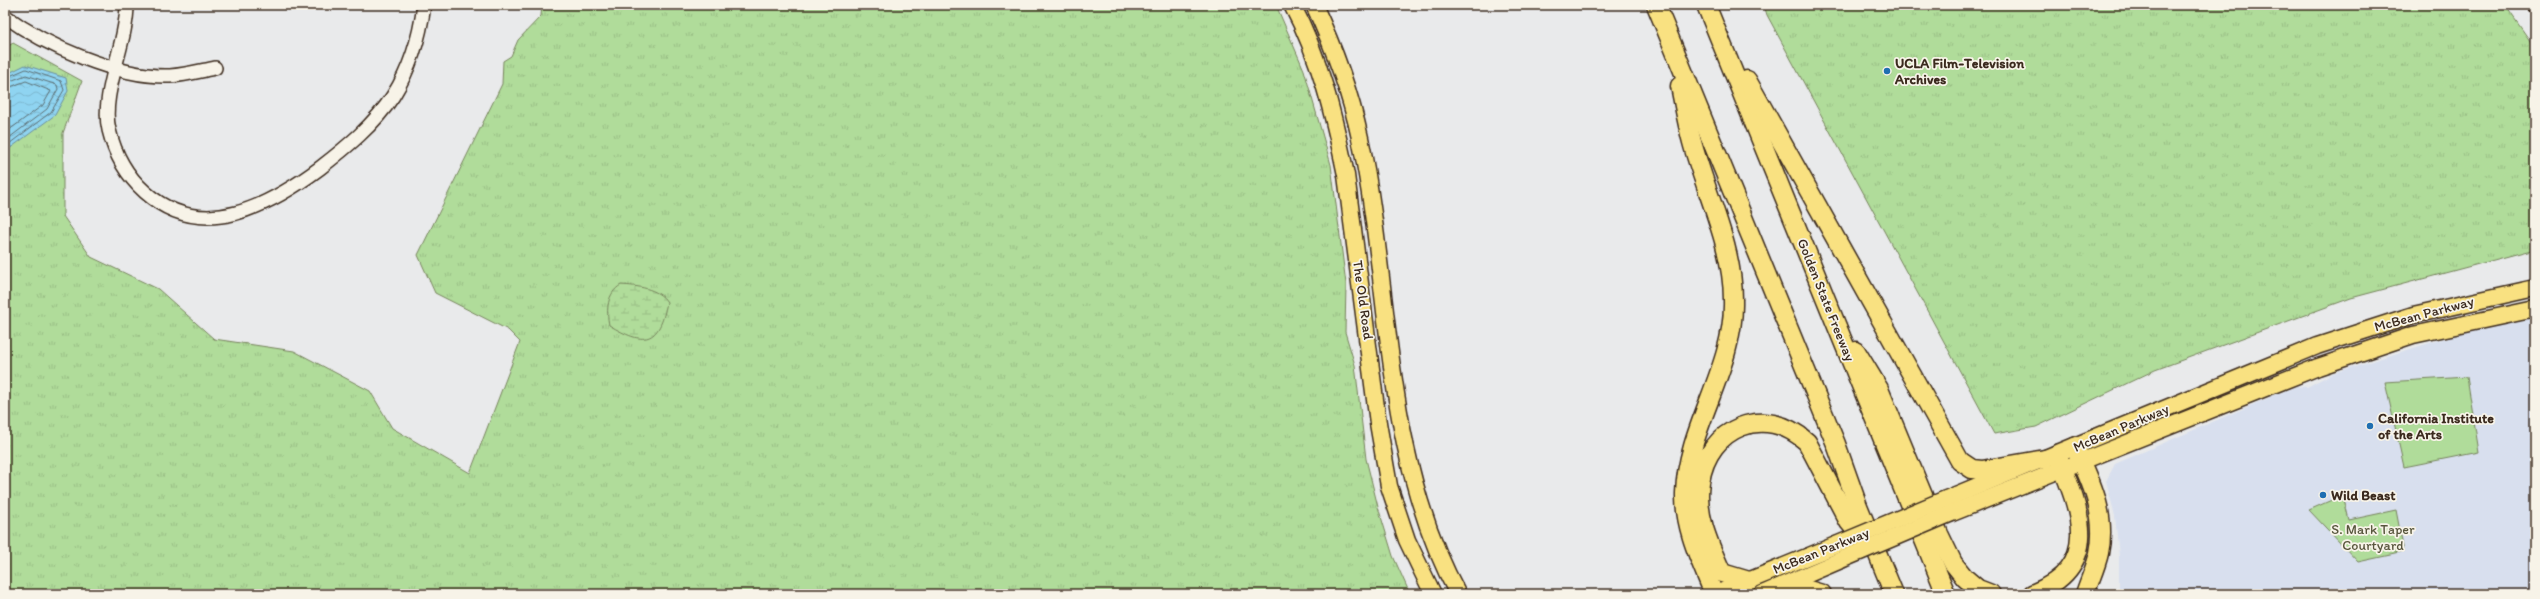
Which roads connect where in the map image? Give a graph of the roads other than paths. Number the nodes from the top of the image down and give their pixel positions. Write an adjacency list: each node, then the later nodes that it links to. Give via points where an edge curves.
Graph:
1 (127, 5): 10 (street)
2 (424, 5): 10 (street, via 416,45 394,95 379,115 340,152 291,190 227,216 191,215 173,210 154,200 136,184 122,166 108,128 108,106)
3 (1292, 5): 22 (main road, The Old Road, via 1320,71 1339,138 1389,486 1407,540)
4 (1314, 5): 23 (main road, The Old Road, via 1338,62 1360,138 1400,415 1412,474 1431,532)
5 (1656, 5): 9 (highway)
6 (1706, 5): 8 (highway, Golden State Freeway)
7 (5, 16): 10 (street, via 45,42 73,55)
8 (1714, 24): 13 (highway, Golden State Freeway); 18 (highway, via 1960,460 1972,469 1982,470)
9 (1671, 42): 20 (highway, via 1836,444); 24 (highway, via 1692,142 1725,248 1732,282 1733,318 1727,353 1689,464 1685,494 1691,534)
10 (116, 68): 11 (street, via 169,76)
11 (215, 68)
12 (2535, 288): 15 (main road, McBean Parkway, via 2413,315)
13 (1825, 299): 29 (highway, Golden State Freeway); 30 (highway, via 1879,389 1953,563 1978,589)
14 (2535, 309): 16 (main road, McBean Parkway, via 2413,335)
15 (2363, 331): 16 (main road, via 2336,346); 17 (main road, McBean Parkway, via 2313,348)
16 (2318, 367): 17 (main road, McBean Parkway)
17 (2078, 454): 18 (main road, McBean Parkway); 32 (highway, via 2098,501 2102,529 2099,554)
18 (2055, 460): 19 (main road, McBean Parkway, bridge); 31 (highway, via 2080,517 2081,537 2078,550 2059,579)
19 (1839, 552): 21 (main road, McBean Parkway); 25 (main road)
20 (1879, 557): 21 (highway, via 1849,522 1807,442 1798,434 1776,424 1754,424 1734,429 1716,443 1702,470 1699,499 1702,523 1722,573); 28 (highway)
21 (1749, 581): 24 (main road, McBean Parkway)
22 (1433, 594)
23 (1458, 594)
24 (1715, 594)
25 (1762, 594)
26 (1784, 594): 27 (highway, via 1805,589)
27 (1822, 594)
28 (1894, 594)
29 (1946, 594)
30 (1991, 594)
31 (2032, 594)
32 (2085, 594)

